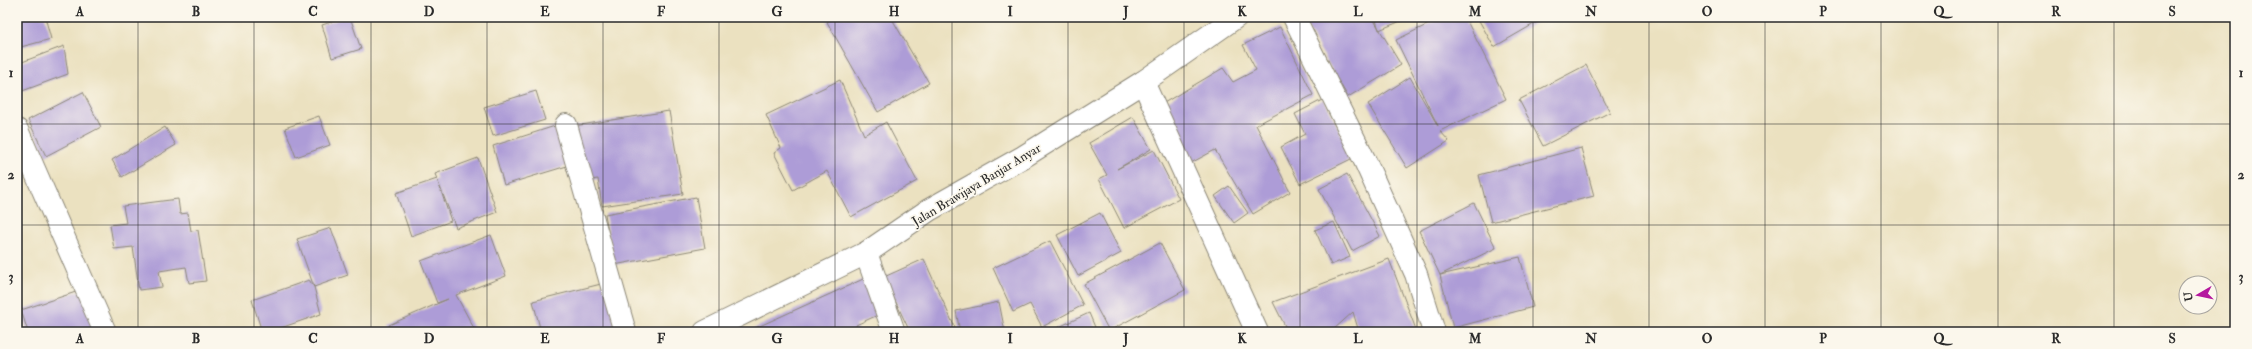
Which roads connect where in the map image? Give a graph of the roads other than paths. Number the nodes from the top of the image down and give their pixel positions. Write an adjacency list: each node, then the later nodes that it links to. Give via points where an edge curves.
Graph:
1 (1236, 17): 3 (street, Jalan Brawijaya Banjar Anyar)
2 (1294, 17): 12 (street, via 1366,161 1416,274)
3 (1143, 82): 6 (street, Jalan Brawijaya Banjar Anyar, via 1022,157 929,210); 11 (street)
4 (566, 125): 8 (street)
5 (17, 130): 7 (street)
6 (866, 253): 9 (street, Jalan Brawijaya Banjar Anyar); 10 (street)
7 (105, 332)
8 (625, 332)
9 (705, 332)
10 (894, 332)
11 (1257, 332)
12 (1434, 332)

